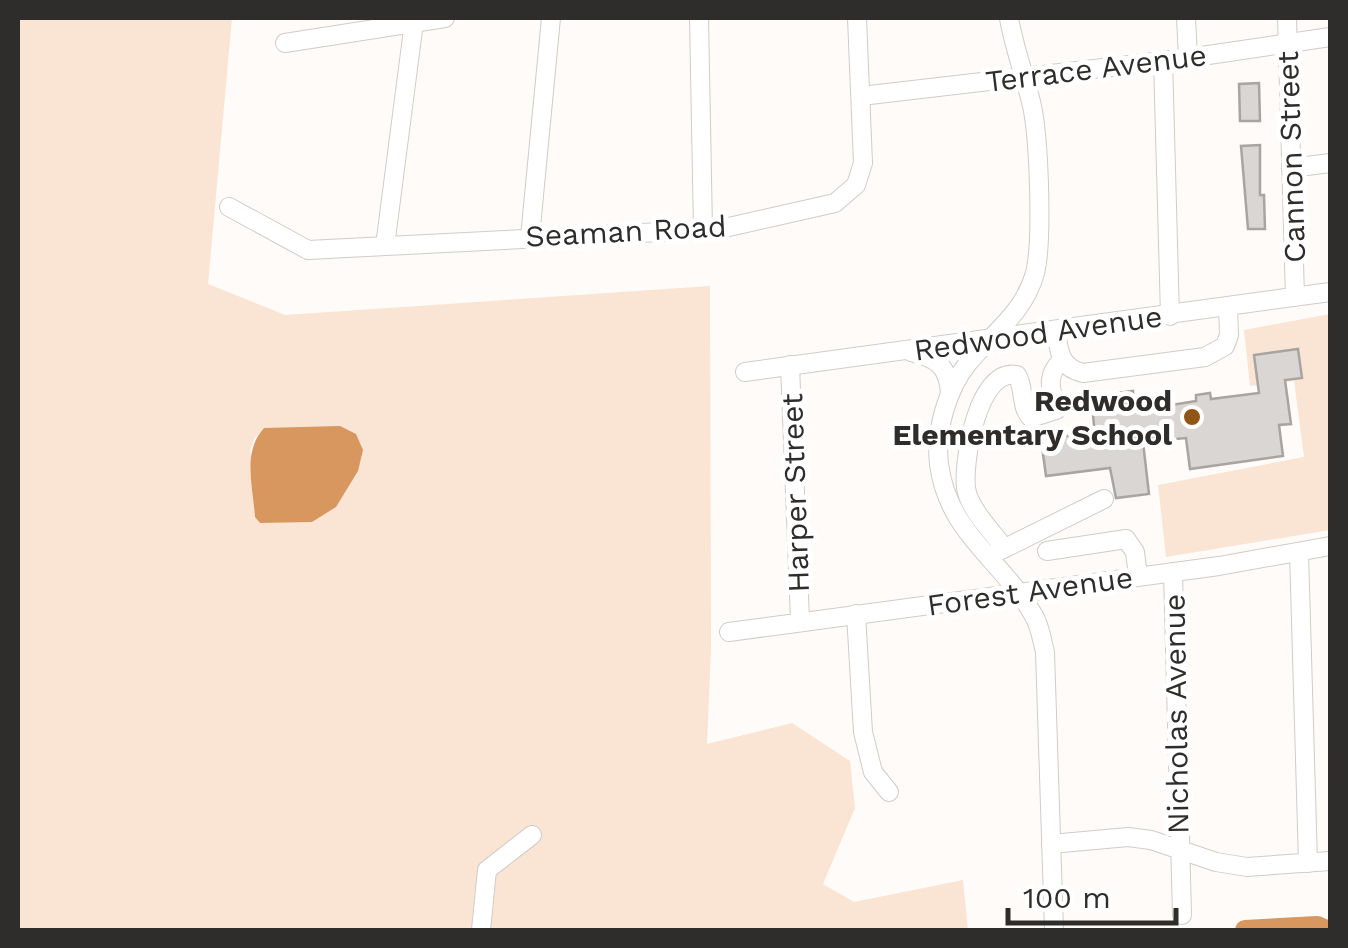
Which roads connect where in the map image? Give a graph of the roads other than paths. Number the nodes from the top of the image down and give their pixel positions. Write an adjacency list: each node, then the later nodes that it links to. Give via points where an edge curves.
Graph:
1 (444, 18): 8 (street)
2 (551, 18): 20 (street)
3 (699, 18): 19 (street)
4 (857, 18): 15 (street, Seaman Road)
5 (1009, 18): 14 (street)
6 (1186, 18): 12 (street)
7 (1287, 18): 11 (street, Cannon Street)
8 (414, 22): 10 (street); 21 (street)
9 (1330, 38): 11 (street, Terrace Avenue)
10 (285, 43)
11 (1288, 43): 12 (street, Terrace Avenue); 17 (street, Cannon Street)
12 (1188, 58): 13 (street, Terrace Avenue)
13 (1163, 60): 14 (street, Terrace Avenue); 25 (street)
14 (1024, 76): 15 (street, Terrace Avenue); 27 (street, via 1036,133 1036,270 1017,312)
15 (861, 96): 19 (street, Seaman Road, via 863,163 843,199)
16 (1330, 163): 17 (street)
17 (1291, 168): 23 (street, Cannon Street)
18 (229, 207): 21 (street, Seaman Road, via 308,250)
19 (703, 230): 20 (street, Seaman Road)
20 (530, 237): 21 (street, Seaman Road)
21 (385, 246)
22 (1330, 292): 23 (street, Redwood Avenue)
23 (1295, 297): 24 (street, Redwood Avenue)
24 (1228, 307): 25 (street, Redwood Avenue); 29 (street, via 1229,335 1216,354 1082,373)
25 (1170, 316): 26 (street, Redwood Avenue)
26 (1056, 332): 27 (street, Redwood Avenue); 29 (street)
27 (994, 338): 28 (street, Redwood Avenue); 32 (street)
28 (906, 351): 30 (street, Redwood Avenue); 32 (street, via 943,364)
29 (1062, 360): 35 (street, via 1049,380 1053,413 1031,418 1022,383 1010,374 990,388 972,430 966,486)
30 (790, 365): 31 (street, Redwood Avenue); 44 (street, Harper Street)
31 (745, 372)
32 (950, 395): 38 (street, via 939,442 944,491)
33 (1104, 499): 35 (street)
34 (1330, 546): 37 (street, Forest Avenue)
35 (1004, 548): 38 (street)
36 (1047, 551): 40 (street, via 1126,539 1136,552)
37 (1299, 552): 39 (street, Forest Avenue); 51 (street)
38 (985, 555): 41 (street); 42 (street, via 988,574)
39 (1173, 572): 40 (street, Forest Avenue); 49 (street, Nicholas Avenue)
40 (1138, 576): 41 (street, Forest Avenue)
41 (1018, 592): 42 (street, Forest Avenue); 48 (street, via 1045,652)
42 (977, 597): 43 (street, Forest Avenue)
43 (856, 614): 44 (street, Forest Avenue); 46 (street, via 864,732 873,772)
44 (800, 620): 45 (street, Forest Avenue)
45 (728, 632)
46 (888, 792)
47 (532, 836): 53 (street, via 488,870)
48 (1051, 844): 49 (street, via 1128,837); 54 (street)
49 (1180, 849): 51 (street, via 1247,867); 52 (street, Nicholas Avenue)
50 (1330, 862): 51 (street)
51 (1308, 863)
52 (1182, 915)
53 (482, 930)
54 (1054, 930)

